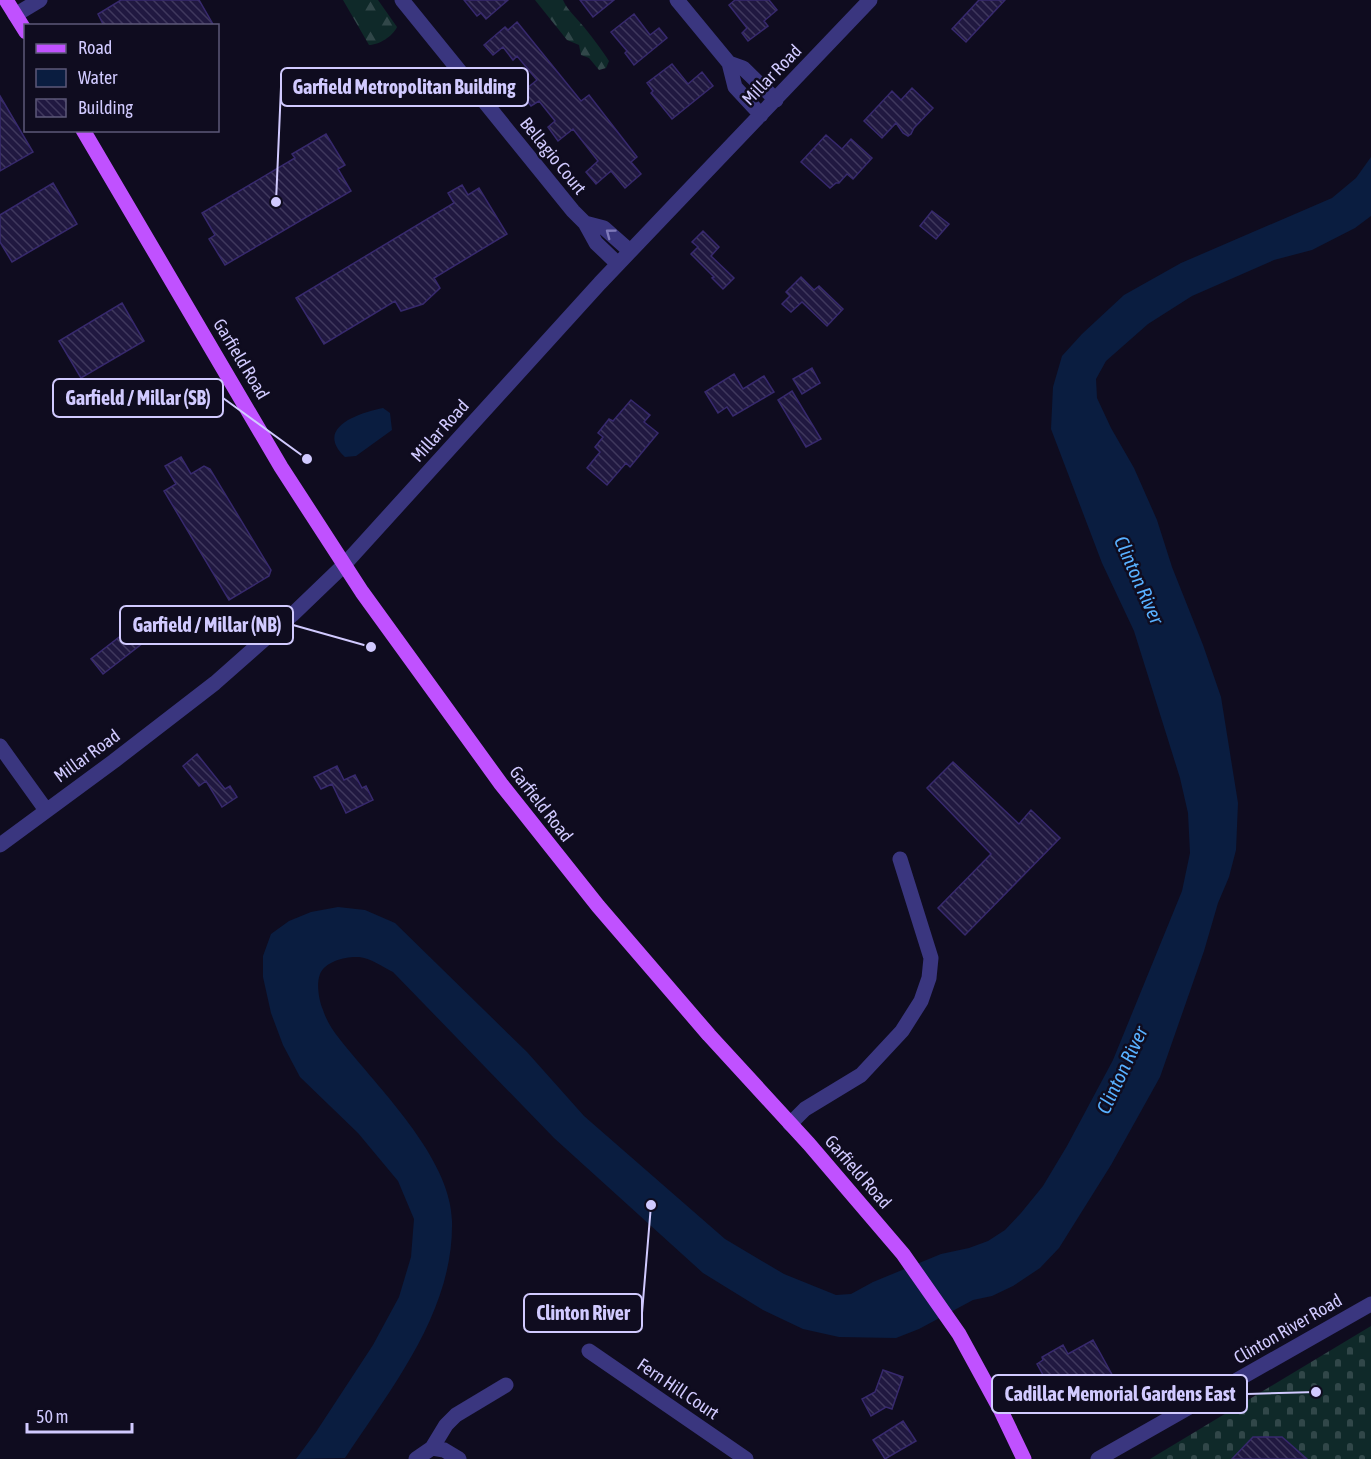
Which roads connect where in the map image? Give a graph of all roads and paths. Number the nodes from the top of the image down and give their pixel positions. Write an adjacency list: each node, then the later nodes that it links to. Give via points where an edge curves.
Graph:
1 (6, 0): 6 (main road)
2 (39, 0): 6 (street)
3 (402, 0): 12 (street, Bellagio Court)
4 (677, 0): 8 (street)
5 (870, 0): 9 (street, Millar Road)
6 (15, 15): 7 (main road)
7 (24, 29)
8 (729, 63): 9 (street, via 743,68); 10 (street, via 735,87)
9 (776, 100): 10 (street, Millar Road)
10 (761, 115): 13 (street, Millar Road)
11 (84, 132): 15 (main road, Garfield Road)
12 (585, 223): 13 (street, Bellagio Court, one-way to 12, via 604,228); 14 (street, Bellagio Court, via 591,236)
13 (630, 251): 14 (street, Millar Road)
14 (618, 264): 15 (street, Millar Road)
15 (344, 566): 17 (street, Millar Road, via 215,683); 20 (main road, Garfield Road, via 550,848)
16 (0, 746): 17 (street)
17 (46, 810): 18 (street, Millar Road)
18 (0, 845)
19 (900, 859): 20 (street, via 931,958 921,1001 902,1031 861,1075 805,1109)
20 (790, 1124): 28 (main road, Garfield Road, via 903,1254 958,1334)
21 (1371, 1304): 29 (street, Clinton River Road)
22 (589, 1351): 27 (street, Fern Hill Court)
23 (506, 1385): 24 (street, via 456,1415)
24 (432, 1448): 25 (street); 26 (street)
25 (416, 1459)
26 (459, 1459)
27 (746, 1459)
28 (1024, 1459)
29 (1098, 1459)

